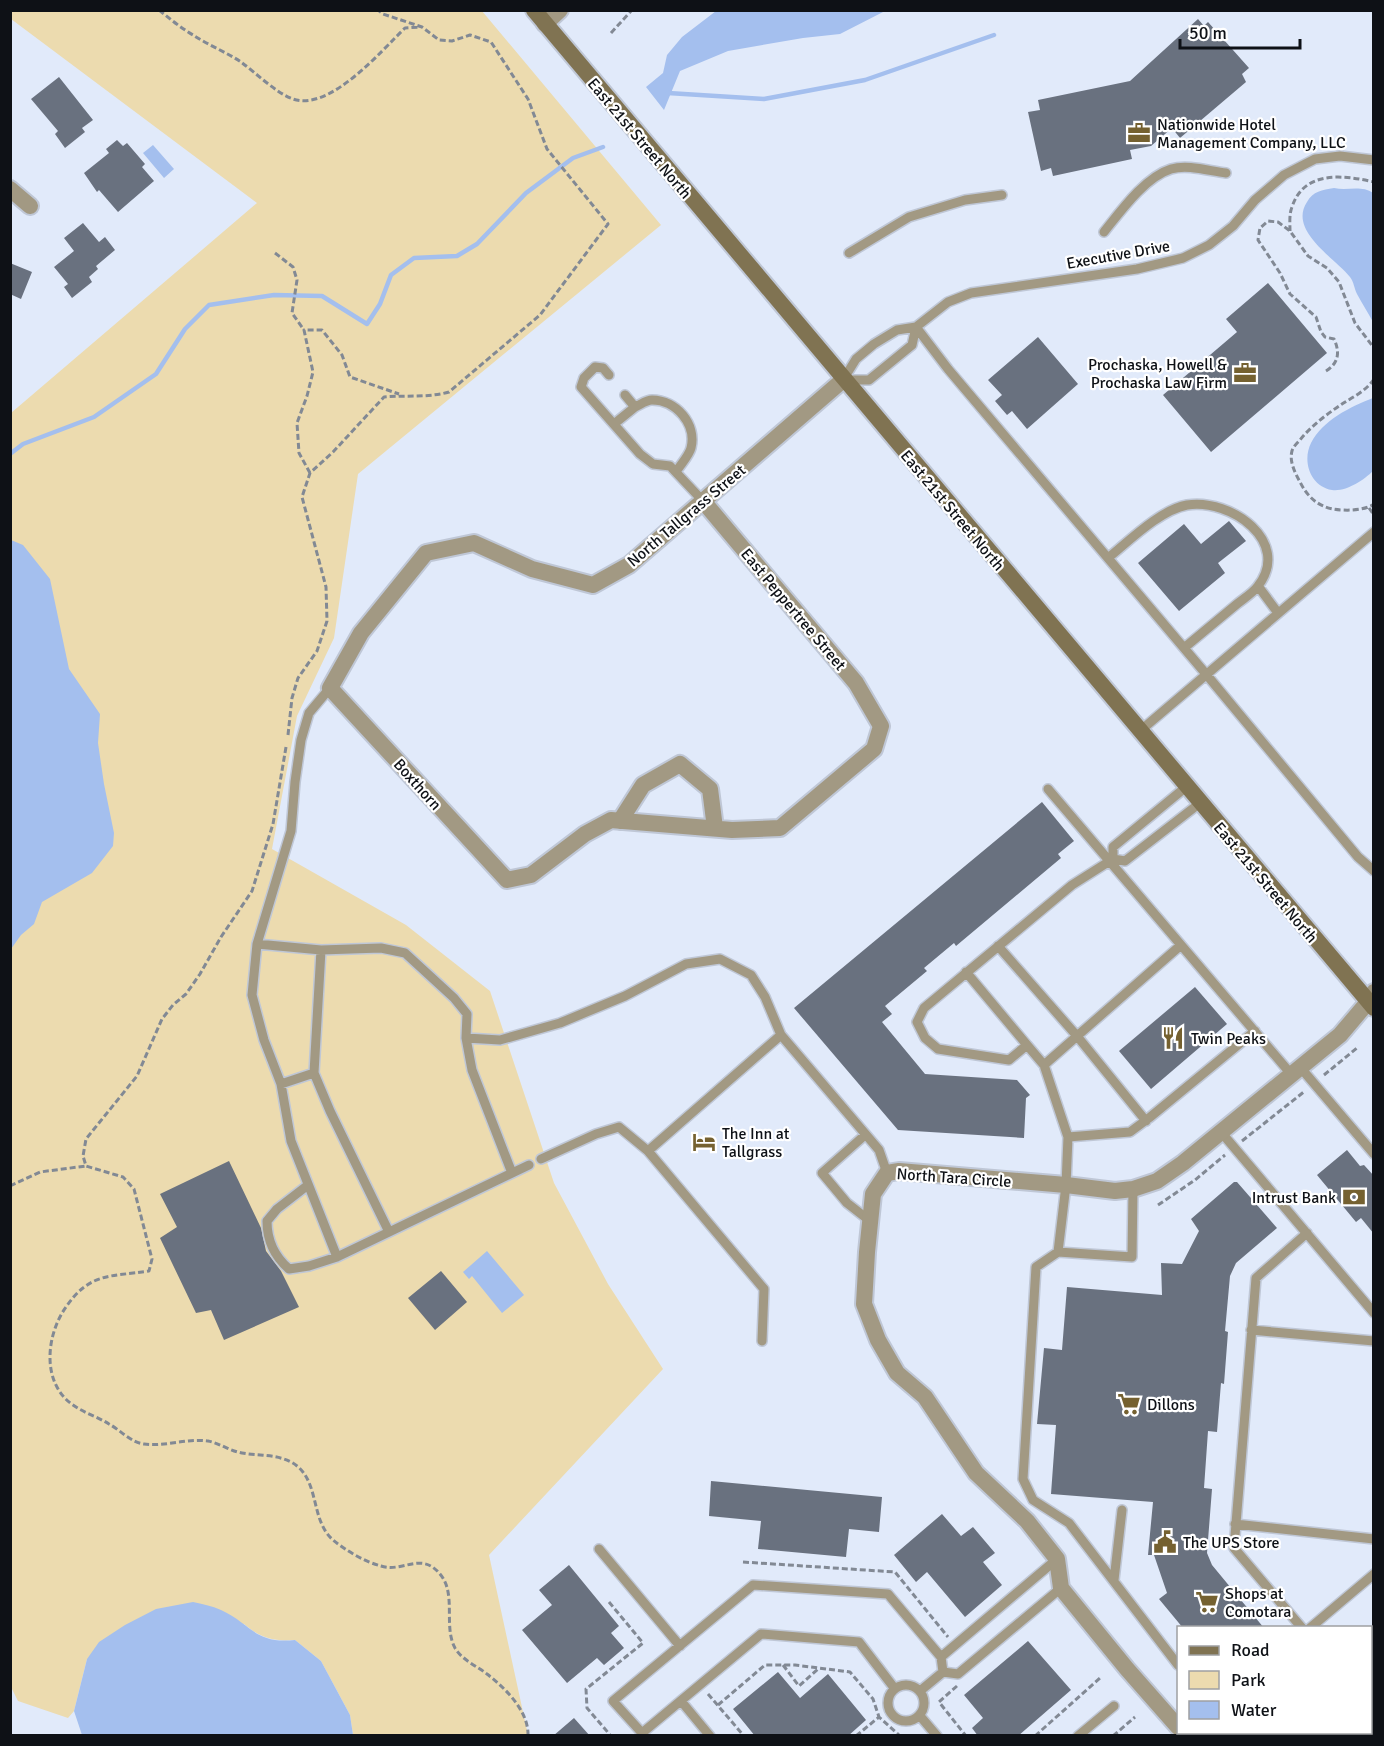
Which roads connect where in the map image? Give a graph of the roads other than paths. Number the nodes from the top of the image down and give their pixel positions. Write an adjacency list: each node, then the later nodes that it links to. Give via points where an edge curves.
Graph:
1 (534, 10): 3 (main road, East 21st Street North)
2 (560, 10): 3 (street)
3 (545, 24): 13 (main road, East 21st Street North)
4 (1374, 160): 11 (lane, Executive Drive, via 1340,156 1315,159 1284,175 1233,226 1209,245 1183,258 1137,269 971,293 948,302)
5 (1226, 173): 9 (lane, via 1170,169 1144,184)
6 (10, 189): 8 (street)
7 (1002, 195): 10 (lane, via 955,203 909,217)
8 (30, 206)
9 (1104, 232)
10 (849, 253)
11 (916, 327): 13 (lane, Executive Drive, via 897,330 874,344 856,359); 13 (lane, Executive Drive, via 912,345 869,380); 20 (lane)
12 (609, 375): 16 (lane, via 603,368 595,368 581,387)
13 (843, 380): 18 (street, North Tallgrass Street); 26 (main road, East 21st Street North)
14 (625, 395): 15 (lane)
15 (635, 407): 16 (lane); 17 (lane, via 650,400 667,402 680,410 690,427 691,449)
16 (614, 424): 17 (lane, via 640,454 653,464 670,466)
17 (676, 472): 18 (lane)
18 (703, 501): 25 (street, North Tallgrass Street, via 629,565 593,585 532,569 474,543 426,553 361,633); 31 (street, East Peppertree Street, via 856,683 881,726 874,749 780,828)
19 (1374, 532): 22 (lane)
20 (1108, 558): 21 (lane, via 1170,511 1187,505 1210,505 1234,512 1253,527 1265,546 1268,564); 23 (lane)
21 (1258, 586): 22 (lane); 23 (lane)
22 (1278, 613): 24 (lane)
23 (1184, 648): 24 (lane)
24 (1206, 674): 26 (lane); 33 (lane, via 1346,843)
25 (330, 688): 30 (street, Boxthorn, via 507,879 531,875 585,834 611,820); 34 (lane, via 309,714 301,740 291,831)
26 (1140, 731): 27 (main road, East 21st Street North)
27 (1186, 787): 29 (main road, East 21st Street North); 32 (lane, via 1113,847)
28 (1048, 789): 32 (lane)
29 (1200, 803): 32 (lane, via 1125,861); 39 (main road, East 21st Street North)
30 (620, 821): 31 (street); 31 (street, via 643,785 680,764 710,789)
31 (715, 828)
32 (1111, 860): 35 (lane); 36 (lane, via 1072,885)
33 (1374, 871)
34 (257, 944): 37 (lane); 48 (lane, via 252,995)
35 (1181, 945): 40 (lane); 42 (lane)
36 (998, 946): 38 (lane); 42 (lane)
37 (321, 950): 43 (lane, via 381,948 405,953 467,1014); 47 (lane)
38 (966, 972): 44 (lane); 44 (lane, via 924,1008 917,1022 925,1038 938,1049 1009,1060)
39 (1372, 1000): 46 (street, North Tara Circle, via 1340,1035)
40 (1255, 1031): 46 (lane); 49 (lane)
41 (780, 1035): 43 (lane, via 751,975 720,959 686,964 625,996 560,1023 500,1040); 51 (lane); 53 (lane)
42 (1077, 1036): 45 (lane); 49 (lane)
43 (466, 1038): 57 (lane, via 472,1070)
44 (1027, 1046): 45 (lane)
45 (1044, 1065): 52 (lane)
46 (1296, 1071): 50 (street, North Tara Circle); 54 (lane, via 1314,1084)
47 (314, 1073): 48 (lane); 63 (lane)
48 (281, 1084): 59 (lane, via 291,1141)
49 (1146, 1121): 52 (lane, via 1130,1132)
50 (1221, 1132): 61 (street, North Tara Circle, via 1157,1181); 64 (lane)
51 (865, 1134): 58 (lane, via 879,1150); 62 (lane, via 822,1173 847,1203)
52 (1068, 1137): 60 (lane)
53 (648, 1151): 55 (lane, via 620,1127); 69 (lane, via 764,1289)
54 (1374, 1154)
55 (541, 1159)
56 (529, 1165): 57 (lane)
57 (512, 1173): 63 (lane)
58 (887, 1173): 60 (street, North Tara Circle); 62 (street, North Tara Circle, via 873,1194)
59 (308, 1185): 66 (lane); 66 (lane, via 267,1221 267,1235 278,1259 289,1269)
60 (1066, 1185): 61 (street, North Tara Circle, via 1115,1191); 65 (lane)
61 (1133, 1188): 65 (lane, via 1132,1257)
62 (870, 1221): 75 (street, North Tara Circle, via 864,1304 878,1340 897,1373 925,1397 976,1473 1027,1521)
63 (389, 1232): 66 (lane)
64 (1307, 1233): 67 (lane); 68 (lane, via 1256,1278)
65 (1058, 1252): 77 (lane, via 1036,1267 1023,1479 1033,1500 1069,1523)
66 (337, 1257)
67 (1374, 1312)
68 (1251, 1330): 70 (lane); 72 (lane)
69 (762, 1341)
70 (1374, 1341)
71 (1122, 1510): 77 (lane)
72 (1235, 1524): 73 (lane); 79 (lane, via 1234,1548)
73 (1374, 1539)
74 (599, 1549): 81 (lane)
75 (1057, 1558): 78 (street); 82 (lane)
76 (1374, 1574): 80 (lane)
77 (1114, 1580): 83 (lane)
78 (1061, 1588): 84 (lane, via 958,1674); 90 (street)
79 (1300, 1626)
80 (1312, 1626)
81 (680, 1646): 82 (lane, via 753,1585 888,1594); 91 (lane, via 614,1701)
82 (941, 1657): 84 (lane)
83 (1177, 1662)
84 (943, 1671): 86 (lane)
85 (895, 1689): 86 (lane, via 906,1685); 87 (lane, via 859,1642 761,1635); 89 (lane, via 888,1704 892,1715 909,1722)
86 (920, 1691): 89 (lane, via 925,1704)
87 (681, 1701): 91 (lane); 92 (lane)
88 (1114, 1706): 94 (lane)
89 (920, 1716): 93 (lane)
90 (1177, 1724)
91 (643, 1735)
92 (710, 1736)
93 (937, 1736)
94 (1078, 1736)

